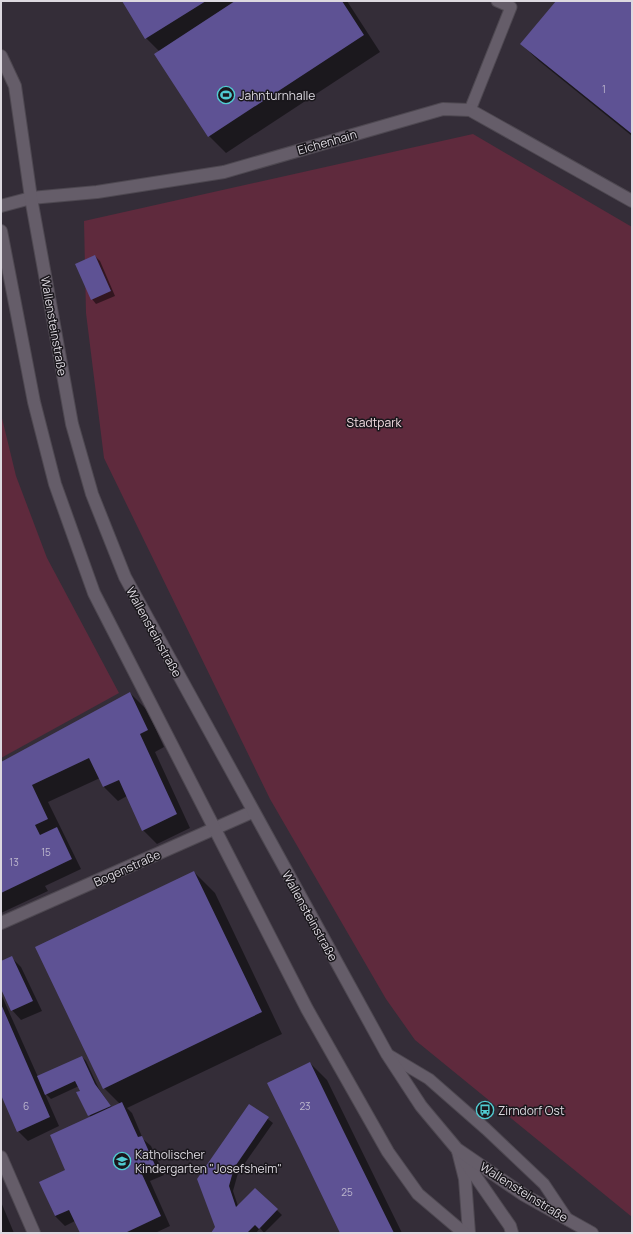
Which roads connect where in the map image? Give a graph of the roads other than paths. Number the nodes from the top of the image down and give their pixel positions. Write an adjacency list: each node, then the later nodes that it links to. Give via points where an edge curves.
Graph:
1 (498, 1): 3 (lane, via 511,7)
2 (1, 56): 4 (main road, Wallensteinstraße, via 15,86)
3 (470, 110): 4 (main road, Eichenhain, via 443,109 224,172 96,192); 5 (main road, Eichenhain)
4 (31, 198): 6 (main road, Eichenhain); 8 (main road, Wallensteinstraße, via 72,424 92,494 125,578)
5 (632, 201)
6 (1, 206)
7 (1, 232): 9 (main road, via 34,402 56,484 94,593)
8 (252, 812): 9 (main road, Bogenstraße); 11 (main road, Wallensteinstraße)
9 (214, 830): 10 (main road, Bogenstraße); 16 (main road, via 307,1009 388,1152 418,1194)
10 (1, 923)
11 (387, 1054): 12 (main road, Wallensteinstraße, via 421,1106); 14 (lane, via 429,1080 486,1129 544,1184)
12 (457, 1149): 14 (main road, Wallensteinstraße, via 524,1195); 17 (main road, Wallensteinstraße, via 465,1180); 18 (main road, Wallensteinstraße, via 510,1226)
13 (1, 1157): 15 (main road)
14 (568, 1220): 19 (main road, Wallensteinstraße)
15 (34, 1233)
16 (464, 1233)
17 (469, 1233)
18 (512, 1233)
19 (592, 1233)

